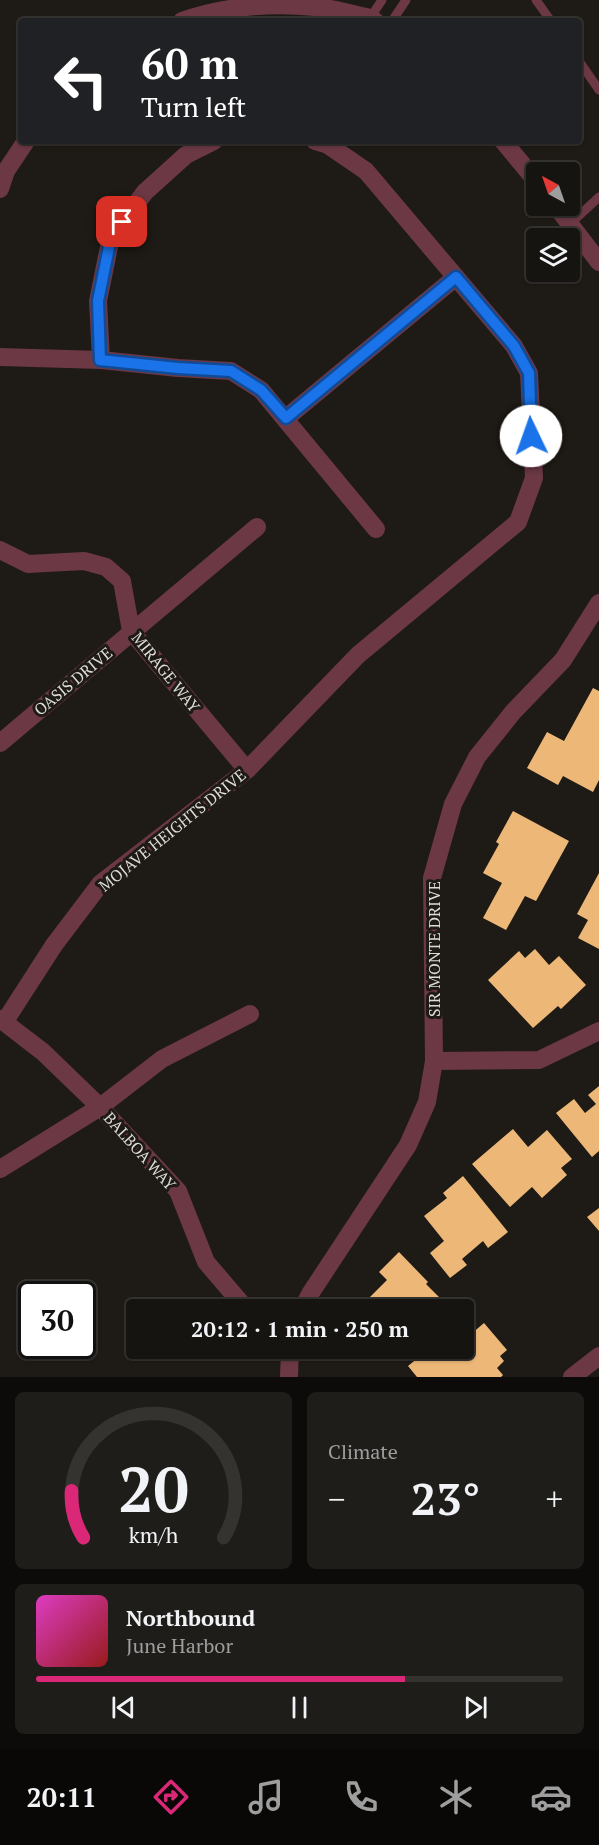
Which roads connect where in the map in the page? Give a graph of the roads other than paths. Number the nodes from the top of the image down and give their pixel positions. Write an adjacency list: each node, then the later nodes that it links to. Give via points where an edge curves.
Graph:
1 (382, 0): 6 (lane)
2 (406, 0): 7 (lane)
3 (536, 0): 8 (lane)
4 (190, 18): 5 (street, via 267,5 317,7)
5 (368, 18)
6 (373, 18)
7 (394, 18)
8 (549, 18)
9 (582, 65): 10 (lane)
10 (599, 90)
11 (24, 144): 16 (street, via 6,171)
12 (208, 144): 23 (street, via 186,155 145,192 111,237 98,301)
13 (323, 144): 21 (street, MOJAVE HEIGHTS DRIVE, via 366,171)
14 (505, 144): 15 (street)
15 (526, 169)
16 (0, 189)
17 (599, 196): 19 (lane)
18 (565, 216): 19 (street)
19 (571, 223): 20 (street)
20 (599, 262)
21 (456, 277): 24 (street); 31 (street, MOJAVE HEIGHTS DRIVE, via 514,346 529,373 534,478 518,522 358,655)
22 (0, 357): 23 (street)
23 (100, 360): 24 (street, via 231,371 261,390)
24 (286, 418): 26 (street)
25 (257, 527): 29 (street, OASIS DRIVE)
26 (376, 529)
27 (0, 550): 29 (street, MIRAGE WAY, via 27,564 84,561 106,567 122,581)
28 (599, 603): 35 (street, SIR MONTE DRIVE, via 563,660 477,757 453,804 432,878)
29 (131, 632): 30 (street, OASIS DRIVE); 31 (street, MIRAGE WAY)
30 (0, 743)
31 (247, 770): 33 (street, MOJAVE HEIGHTS DRIVE, via 101,883)
32 (250, 1014): 36 (street, via 162,1059)
33 (3, 1020): 36 (street, BALBOA WAY)
34 (599, 1031): 35 (street, via 539,1060)
35 (434, 1061): 39 (street, SIR MONTE DRIVE, via 428,1102 408,1145)
36 (100, 1107): 37 (street); 38 (street, BALBOA WAY, via 178,1191 206,1262)
37 (0, 1169)
38 (238, 1299)
39 (308, 1299)
40 (599, 1356): 43 (street)
41 (290, 1359): 42 (street)
42 (289, 1377)
43 (572, 1377)

